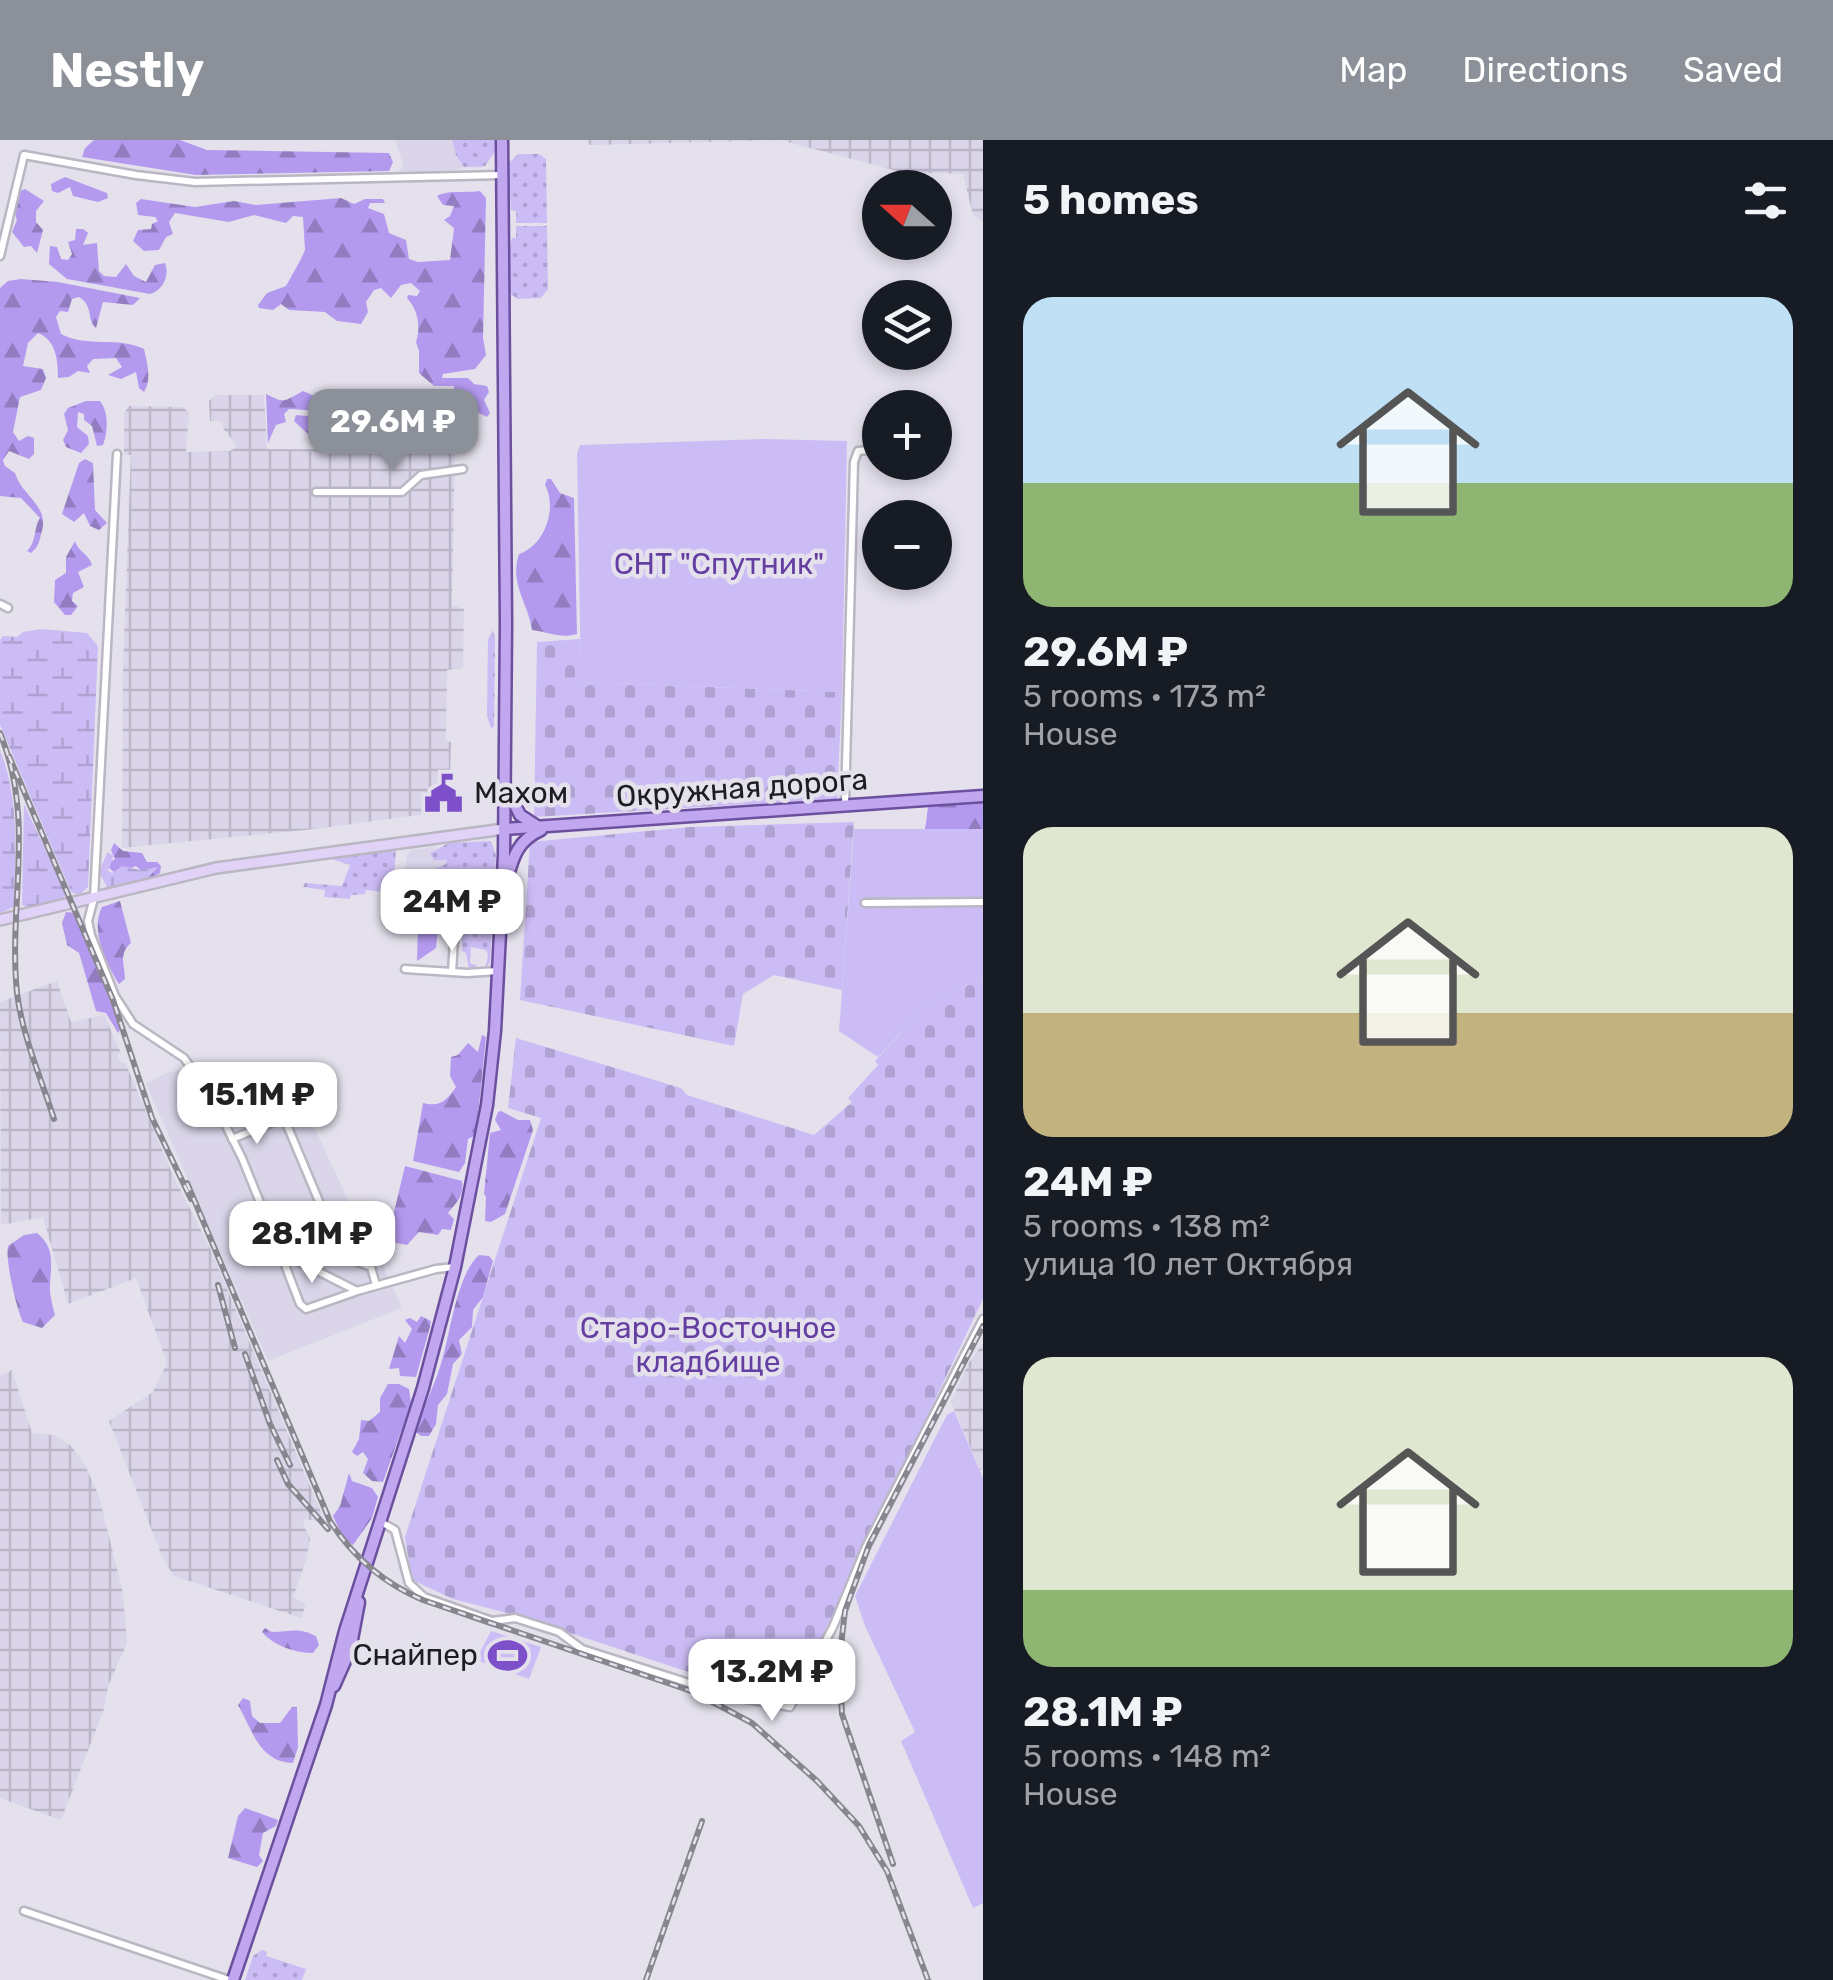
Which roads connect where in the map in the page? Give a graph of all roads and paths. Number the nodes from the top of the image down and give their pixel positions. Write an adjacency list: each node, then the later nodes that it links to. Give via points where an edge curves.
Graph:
1 (502, 140): 2 (main road)
2 (502, 175): 3 (street, via 196,182 24,155); 8 (main road)
3 (0, 256)
4 (862, 451): 10 (street, via 854,462)
5 (116, 454): 14 (street)
6 (464, 468): 7 (street, via 421,474 402,492)
7 (316, 492)
8 (504, 775): 11 (main road, via 520,815); 12 (main road)
9 (983, 796): 10 (main road, Окружная дорога)
10 (845, 805): 11 (main road, Окружная дорога)
11 (546, 828): 12 (main road, Окружная дорога); 13 (main road, via 519,846)
12 (504, 829): 13 (main road); 14 (street, via 266,859)
13 (503, 893): 20 (main road)
14 (94, 898): 18 (street); 22 (street, via 90,934 116,996 134,1024 196,1072)
15 (406, 900): 21 (street, via 447,900 456,907)
16 (983, 902): 17 (street)
17 (865, 903)
18 (0, 920)
19 (405, 969): 21 (street)
20 (499, 970): 21 (street); 24 (main road, via 487,1105)
21 (452, 972)
22 (232, 1138): 23 (street); 25 (street, via 284,1118 342,1256 371,1267)
23 (280, 1252): 26 (street); 26 (street, via 306,1309)
24 (455, 1267): 25 (street); 28 (main road)
25 (376, 1285): 26 (street)
26 (357, 1291)
27 (983, 1319): 28 (street, via 790,1707 730,1696 582,1650 559,1632 515,1618 492,1621 424,1597 409,1583 395,1530)
28 (381, 1522): 30 (main road, via 350,1650 328,1696)
29 (24, 1912): 30 (street)
30 (231, 1980)

